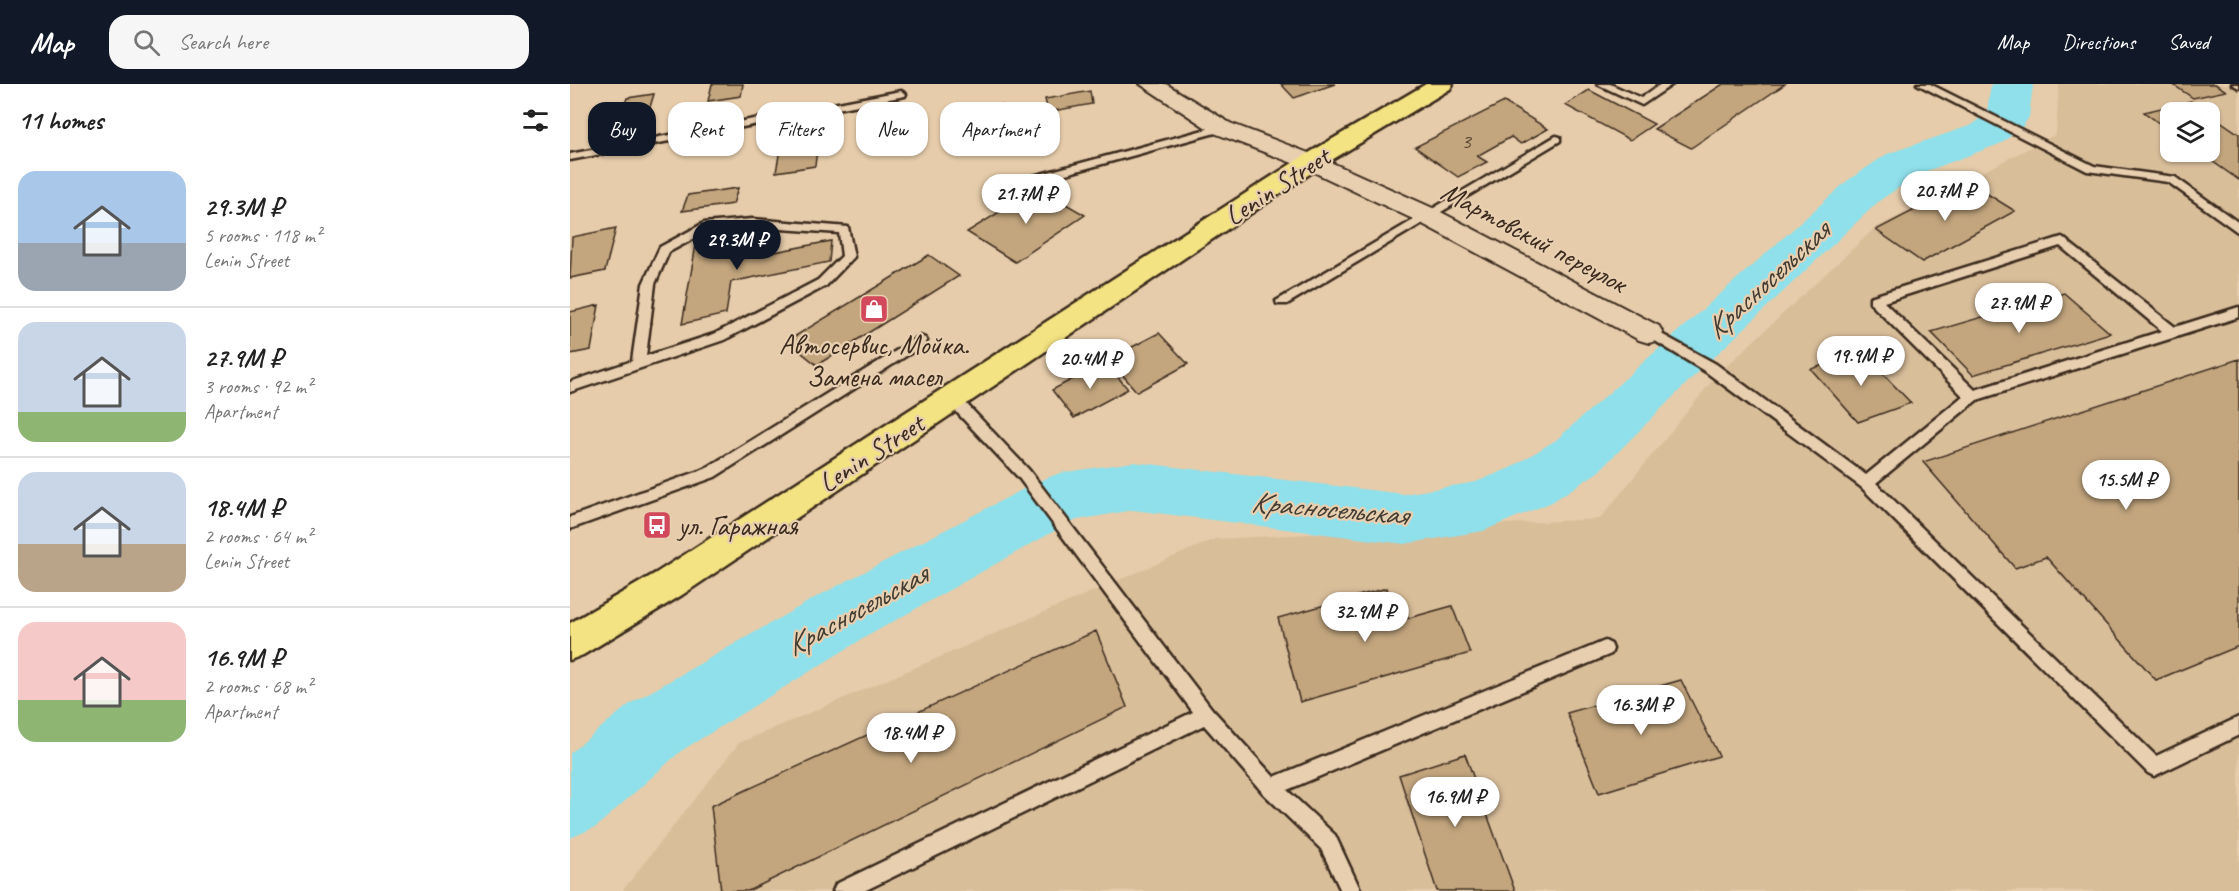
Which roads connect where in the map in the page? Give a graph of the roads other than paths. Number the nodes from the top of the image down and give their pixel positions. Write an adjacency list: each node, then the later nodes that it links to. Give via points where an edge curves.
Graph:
1 (1151, 84): 7 (street, Мартовский переулок)
2 (1442, 84): 10 (main road, Lenin Street)
3 (1602, 84): 4 (lane, via 1642,102)
4 (1668, 84)
5 (1922, 84): 13 (lane, via 2091,170 2170,179)
6 (901, 94): 9 (lane)
7 (1222, 128): 10 (street, Мартовский переулок); 11 (lane)
8 (1556, 139): 12 (lane)
9 (570, 157)
10 (1311, 162): 12 (street, Мартовский переулок); 22 (main road, Lenin Street)
11 (1015, 184)
12 (1426, 215): 14 (lane); 16 (street, Мартовский переулок)
13 (2239, 229)
14 (1282, 301)
15 (2239, 312): 17 (lane)
16 (1649, 333): 23 (lane, Мартовский переулок, via 1711,368)
17 (2173, 333): 21 (lane); 21 (lane, via 2062,241 1875,300)
18 (920, 341): 24 (lane, via 710,473)
19 (638, 364): 19 (lane, via 719,337 822,283 848,257 844,230 752,224 708,226 664,250 649,284); 20 (lane)
20 (570, 387)
21 (1972, 396): 23 (lane)
22 (953, 399): 25 (main road, Lenin Street, via 669,584); 27 (lane, via 1024,474)
23 (1866, 483): 28 (lane, Мартовский переулок, via 2154,767)
24 (570, 523)
25 (570, 643)
26 (1605, 649): 29 (lane)
27 (1206, 715): 29 (lane); 30 (lane)
28 (2239, 726)
29 (1271, 788): 31 (lane, via 1328,842)
30 (843, 891)
31 (1351, 891)

